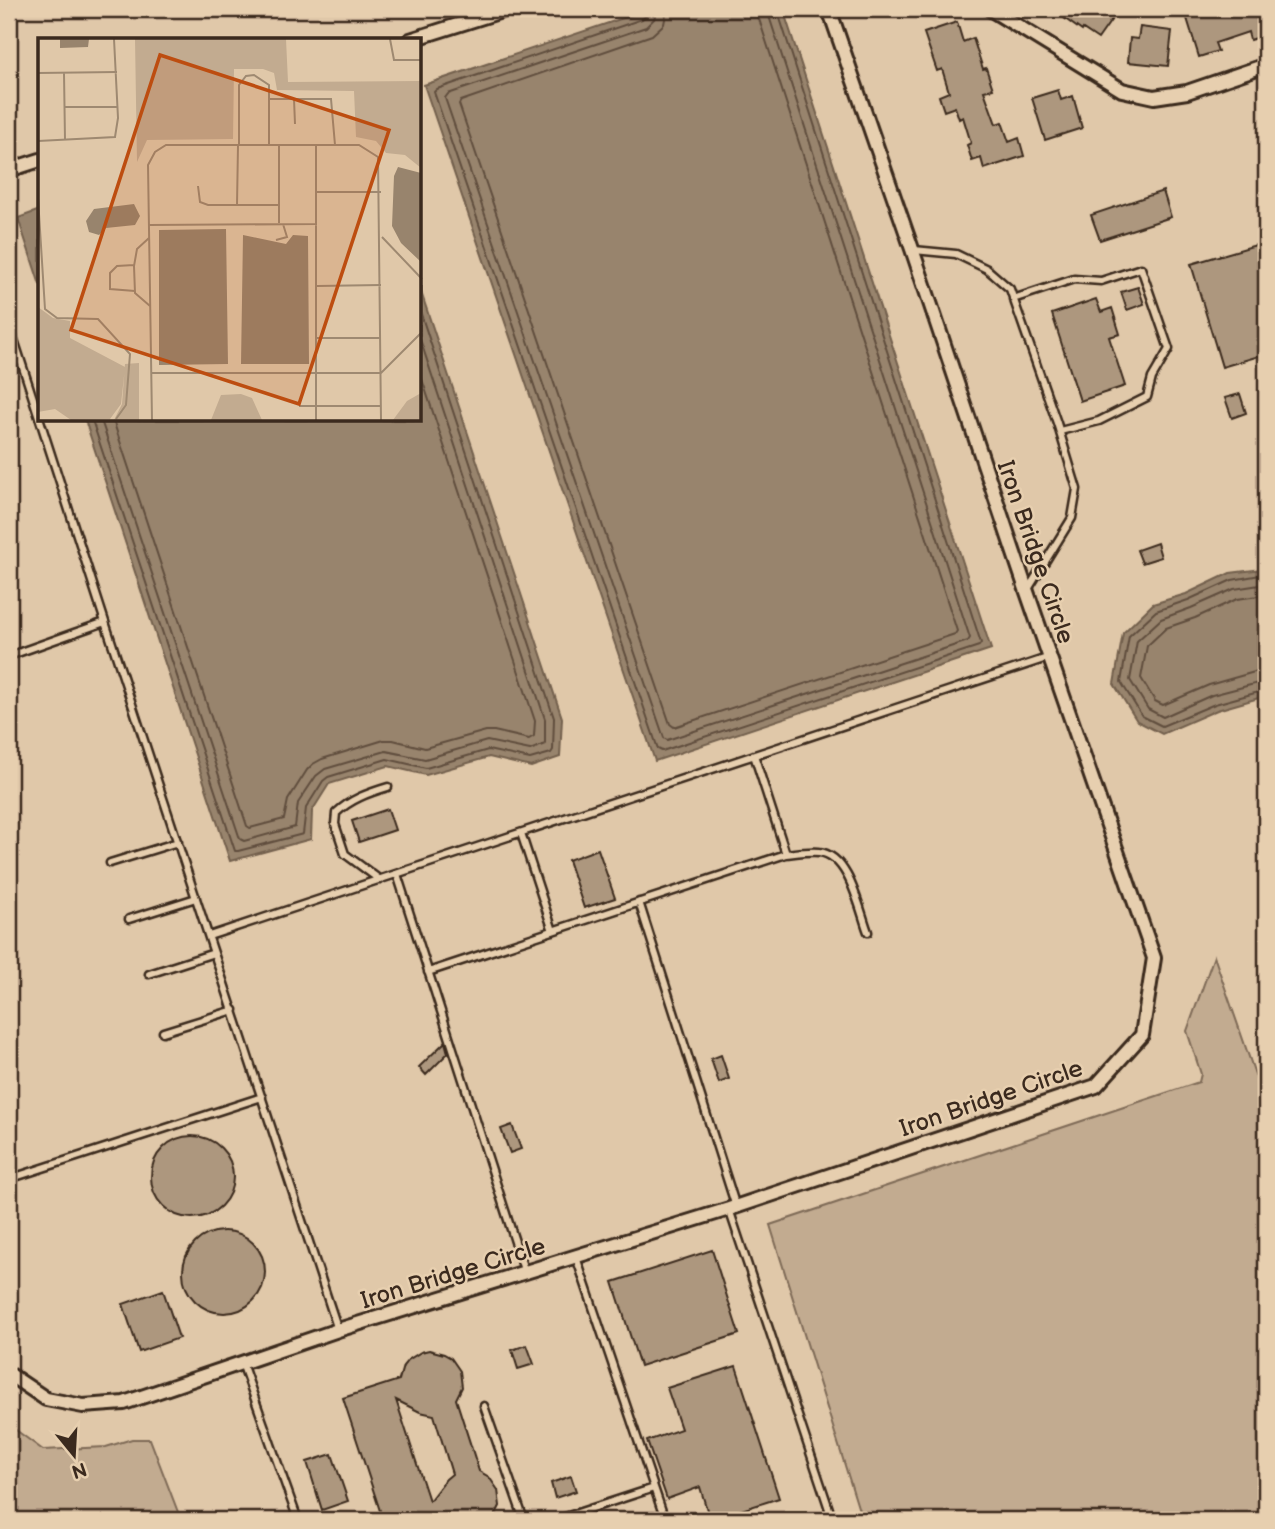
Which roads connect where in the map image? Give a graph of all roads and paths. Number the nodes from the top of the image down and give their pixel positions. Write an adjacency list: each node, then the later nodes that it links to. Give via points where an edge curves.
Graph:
1 (508, 9): 4 (street)
2 (829, 9): 8 (street, Iron Bridge Circle)
3 (990, 9): 5 (street, via 1122,90 1154,97 1187,92)
4 (416, 38)
5 (1266, 65)
6 (38, 161): 7 (street)
7 (9, 170)
8 (912, 249): 9 (lane, via 956,254 987,268 1010,289); 16 (street, Iron Bridge Circle)
9 (1013, 299): 15 (lane); 15 (lane, via 1074,279 1101,281 1141,268 1169,349 1152,377 1147,397 1099,421)
10 (9, 324): 11 (lane)
11 (20, 360): 12 (lane); 13 (lane)
12 (9, 364)
13 (38, 416)
14 (40, 422): 17 (lane)
15 (1060, 431): 16 (lane, via 1077,489 1072,518)
16 (1027, 592): 19 (street, Iron Bridge Circle)
17 (104, 622): 18 (lane); 23 (lane)
18 (9, 656)
19 (1050, 657): 20 (lane); 41 (street, Iron Bridge Circle, via 1154,958 1142,1035 1096,1086)
20 (754, 755): 22 (lane); 24 (lane)
21 (387, 787): 27 (lane, via 344,805 336,813 335,824 345,854)
22 (521, 833): 26 (lane); 31 (lane)
23 (178, 842): 25 (lane); 28 (lane)
24 (786, 854): 29 (lane); 32 (lane, via 820,852 833,858 848,876)
25 (110, 863)
26 (397, 874): 27 (lane); 35 (lane)
27 (380, 880): 33 (lane)
28 (196, 898): 30 (lane); 33 (lane)
29 (639, 902): 31 (lane); 41 (lane)
30 (129, 919)
31 (552, 931): 35 (lane)
32 (868, 932)
33 (209, 936): 34 (lane)
34 (214, 953): 36 (lane); 37 (lane)
35 (428, 972): 43 (lane)
36 (149, 974)
37 (234, 1010): 38 (lane); 39 (lane)
38 (163, 1032)
39 (262, 1097): 40 (lane); 44 (lane)
40 (9, 1179)
41 (732, 1208): 42 (street, Iron Bridge Circle); 53 (lane, via 829,1509)
42 (576, 1257): 43 (street, Iron Bridge Circle); 48 (lane)
43 (525, 1273): 44 (street, Iron Bridge Circle)
44 (338, 1330): 45 (street, Iron Bridge Circle)
45 (242, 1363): 46 (street, Iron Bridge Circle, via 124,1403 83,1406 46,1399); 49 (lane)
46 (9, 1374)
47 (484, 1406): 50 (lane)
48 (654, 1488): 51 (lane); 52 (lane)
49 (299, 1520)
50 (524, 1520)
51 (556, 1520)
52 (665, 1520)
53 (827, 1520)

